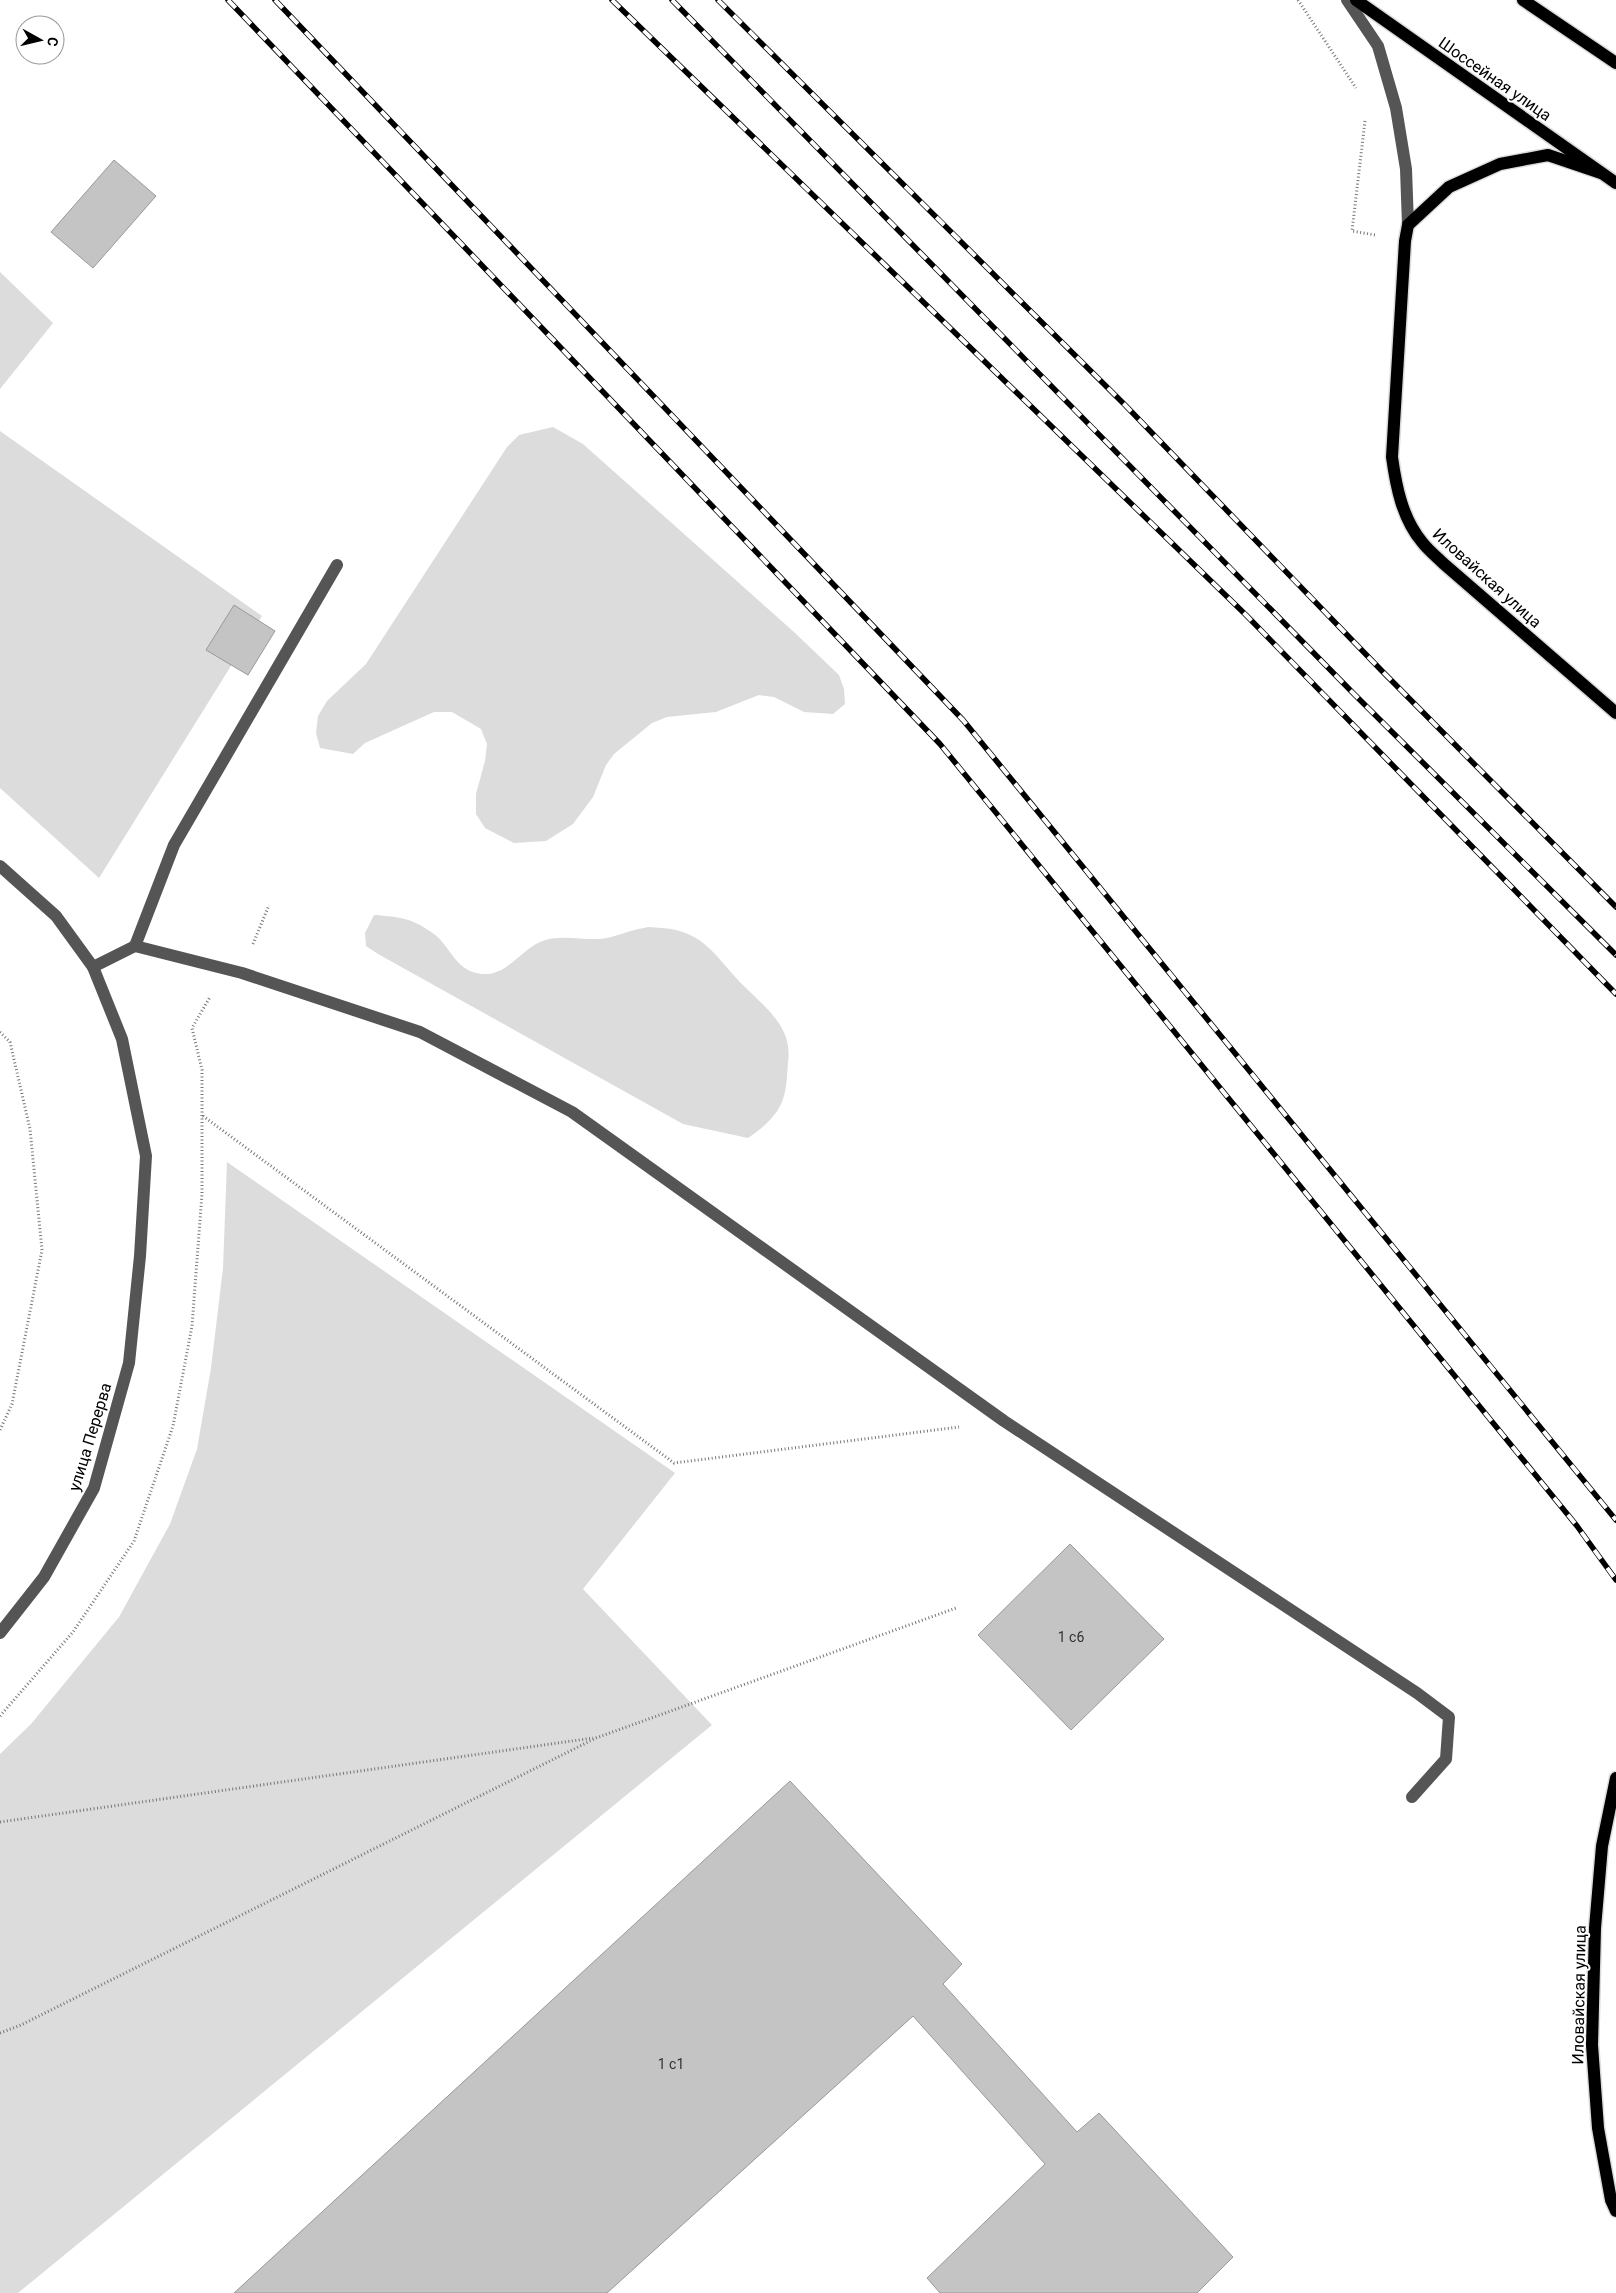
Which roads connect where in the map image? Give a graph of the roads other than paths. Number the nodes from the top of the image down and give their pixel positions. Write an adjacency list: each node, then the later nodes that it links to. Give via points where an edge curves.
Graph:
1 (1347, 0): 7 (street, Иловайская улица, via 1378,46 1396,108 1406,168)
2 (1356, 0): 5 (main road, Шоссейная улица)
3 (1523, 0): 4 (main road)
4 (1616, 63)
5 (1601, 173): 6 (main road, Шоссейная улица); 7 (main road, via 1548,155 1500,164 1449,187)
6 (1616, 183)
7 (1408, 226): 9 (main road, Иловайская улица, via 1392,437 1396,488 1405,513 1421,542 1444,564)
8 (337, 565): 11 (street, via 174,845)
9 (1616, 714)
10 (0, 866): 12 (street, улица Перерва, via 56,916)
11 (134, 946): 12 (street); 15 (street, via 242,973 420,1032 572,1112 1004,1421 1449,1717 1446,1759)
12 (92, 967): 13 (street, улица Перерва, via 122,1039 146,1156 129,1363 94,1488 44,1577)
13 (0, 1633)
14 (1616, 1778): 16 (main road, Иловайская улица, via 1602,1846 1595,1928 1592,2045 1598,2128 1611,2200)
15 (1412, 1797)
16 (1616, 2211)

